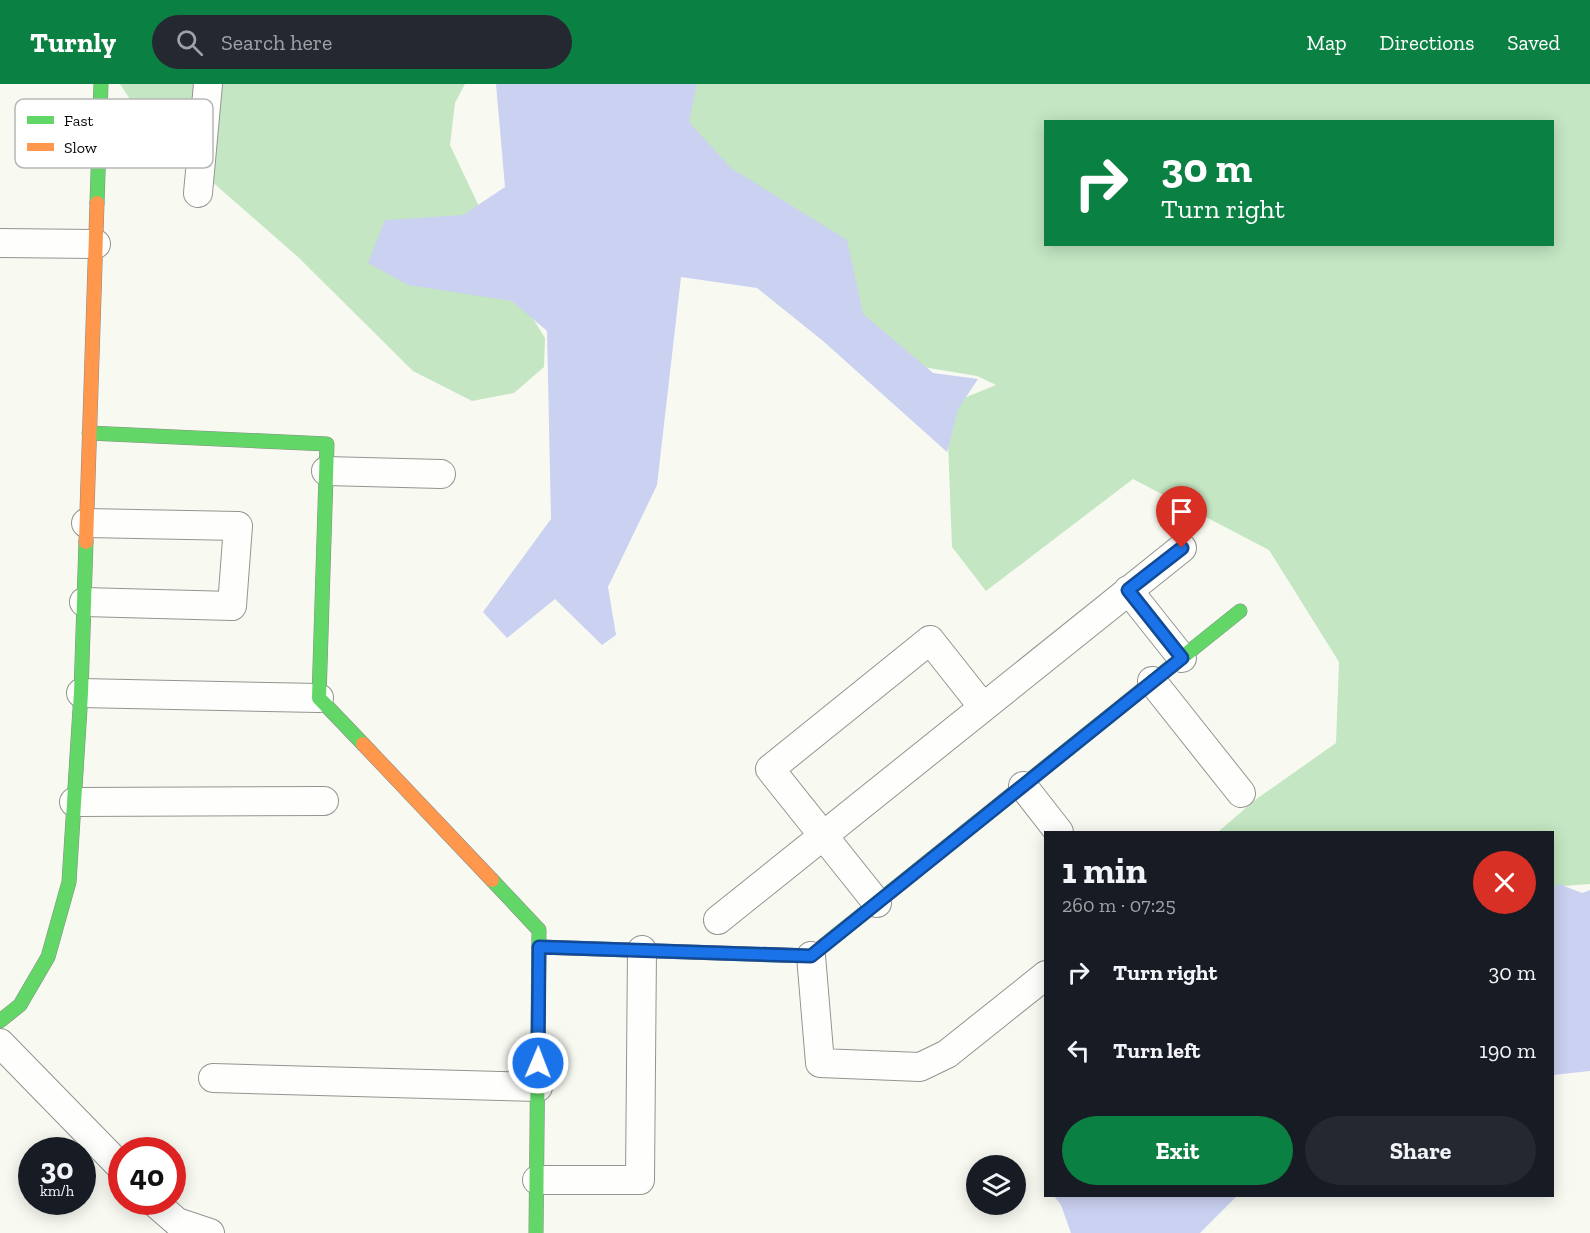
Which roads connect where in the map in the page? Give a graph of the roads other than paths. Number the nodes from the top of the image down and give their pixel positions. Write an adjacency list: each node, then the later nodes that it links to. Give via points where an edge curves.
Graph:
1 (101, 84): 3 (street)
2 (208, 84): 4 (street)
3 (101, 99)
4 (207, 99)
5 (98, 168): 9 (street)
6 (200, 168): 7 (street)
7 (198, 193)
8 (0, 243): 9 (street)
9 (96, 244): 10 (street)
10 (89, 433): 11 (street, via 327,444); 13 (street)
11 (326, 471): 12 (street); 21 (street)
12 (441, 474)
13 (86, 523): 16 (street); 16 (street, via 238,526 232,606)
14 (1182, 548): 15 (street)
15 (1128, 590): 18 (street); 22 (street)
16 (84, 602): 20 (street)
17 (1240, 611): 18 (street)
18 (1182, 658): 19 (street)
19 (1152, 681): 23 (street); 24 (street)
20 (81, 693): 21 (street); 26 (street)
21 (319, 698): 31 (street, via 539,930)
22 (983, 707): 28 (street); 28 (street, via 930,640 770,769)
23 (1023, 786): 27 (street); 29 (street)
24 (1241, 793)
25 (324, 801): 26 (street)
26 (74, 802): 35 (street, via 69,882 48,957 20,1005)
27 (1058, 831)
28 (822, 836): 29 (street); 30 (street)
29 (877, 903): 33 (street)
30 (718, 920)
31 (539, 947): 32 (street); 38 (street)
32 (642, 950): 33 (street); 40 (street, via 640,1180)
33 (811, 956): 34 (street, via 820,1064 920,1067 947,1054)
34 (1044, 977)
35 (0, 1021)
36 (0, 1043): 39 (street)
37 (213, 1078): 38 (street)
38 (538, 1087): 40 (street)
39 (108, 1154)
40 (537, 1180): 43 (street)
41 (169, 1215): 42 (street, via 177,1222)
42 (210, 1233)
43 (536, 1233)

